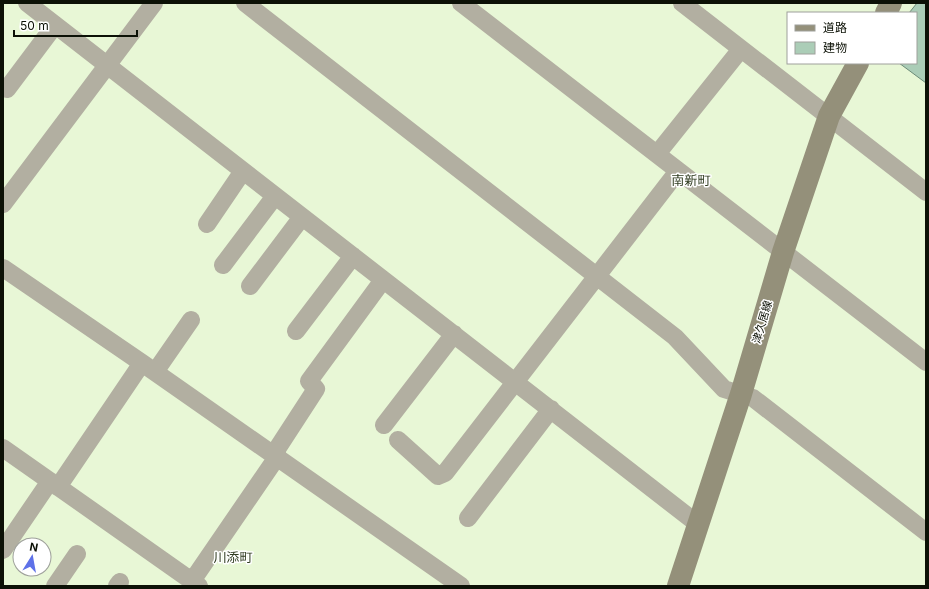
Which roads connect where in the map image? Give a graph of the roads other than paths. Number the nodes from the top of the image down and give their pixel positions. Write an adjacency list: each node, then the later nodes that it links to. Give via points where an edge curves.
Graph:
1 (27, 3): 8 (street)
2 (154, 3): 11 (street)
3 (245, 3): 26 (street)
4 (461, 3): 14 (street)
5 (682, 3): 9 (street)
6 (891, 3): 7 (main road)
7 (886, 12)
8 (55, 25): 11 (street); 12 (street)
9 (741, 49): 13 (street); 14 (street)
10 (857, 64): 13 (main road, 津久居線)
11 (106, 65): 15 (street); 19 (street)
12 (7, 89)
13 (829, 116): 17 (street); 22 (main road, 津久居線)
14 (657, 154): 16 (street)
15 (243, 171): 18 (street); 21 (street)
16 (678, 171): 22 (street); 26 (street)
17 (926, 192)
18 (275, 196): 20 (street); 24 (street)
19 (3, 204)
20 (302, 217): 23 (street); 28 (street)
21 (207, 224)
22 (783, 252): 32 (street); 35 (main road, 津久居線)
23 (353, 256): 27 (street); 30 (street)
24 (223, 265)
25 (3, 268): 33 (street)
26 (597, 276): 34 (street); 35 (street, via 676,337 724,389)
27 (383, 280): 31 (street); 40 (street, via 309,381 316,389 277,449)
28 (250, 286)
29 (191, 320): 33 (street)
30 (296, 331)
31 (454, 334): 34 (street); 37 (street)
32 (926, 362)
33 (149, 368): 40 (street); 41 (street)
34 (515, 382): 36 (street); 38 (street, via 445,473 438,476)
35 (741, 394): 43 (main road, 津久居線); 44 (street, via 753,398)
36 (551, 410): 42 (street); 43 (street)
37 (384, 425)
38 (398, 440)
39 (3, 448): 41 (street)
40 (277, 458): 47 (street); 49 (street)
41 (54, 484): 45 (street); 47 (street)
42 (468, 518)
43 (699, 524): 50 (main road, 津久居線)
44 (926, 532)
45 (3, 550)
46 (77, 554): 48 (street)
47 (196, 584)
48 (55, 586)
49 (462, 586)
50 (678, 586)

